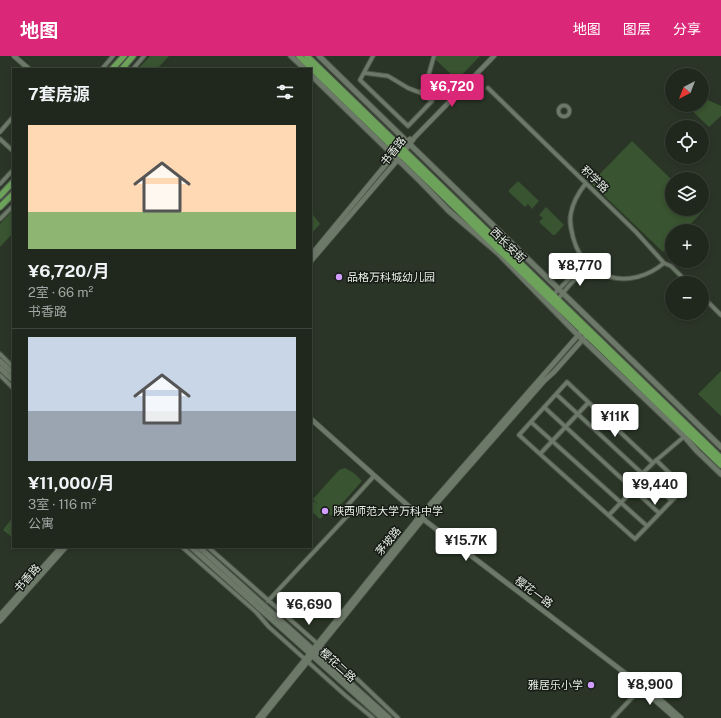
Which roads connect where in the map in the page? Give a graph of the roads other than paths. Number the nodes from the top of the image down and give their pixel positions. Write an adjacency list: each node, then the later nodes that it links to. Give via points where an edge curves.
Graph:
1 (14, 56): 14 (street)
2 (113, 56): 15 (street)
3 (124, 56): 16 (main road)
4 (133, 56): 17 (main road)
5 (144, 56): 18 (street)
6 (291, 56): 19 (main road)
7 (299, 56): 20 (main road, 西长安街)
8 (307, 56): 31 (main road, 西长安街)
9 (319, 56): 29 (main road)
10 (374, 56): 22 (street)
11 (434, 56): 25 (street)
12 (490, 56): 29 (street, 书香路)
13 (494, 56): 29 (street, 书香路)
14 (27, 68)
15 (103, 68)
16 (113, 68)
17 (123, 68)
18 (134, 68)
19 (304, 68)
20 (311, 68)
21 (312, 68): 31 (main road, 西长安街)
22 (365, 73): 25 (street, via 388,76); 25 (street, via 360,80 408,126 432,101)
23 (312, 76): 31 (main road)
24 (488, 88): 34 (street, 积学路)
25 (421, 93)
26 (12, 118): 27 (street)
27 (0, 132)
28 (0, 139): 30 (street)
29 (409, 143): 31 (street, 书香路); 47 (main road)
30 (12, 150)
31 (400, 153): 41 (street, 书香路); 43 (street, 书香路); 49 (main road, 西长安街); 52 (main road, 西长安街)
32 (12, 171): 35 (street)
33 (12, 183): 37 (main road)
34 (586, 183): 42 (street, via 576,197 570,223 575,246); 44 (street, 积学路)
35 (0, 184)
36 (12, 195): 38 (main road)
37 (0, 196)
38 (0, 207)
39 (12, 207): 40 (street)
40 (0, 219)
41 (312, 254)
42 (584, 259): 45 (street); 47 (street, via 578,270)
43 (312, 260)
44 (664, 263): 45 (street, via 650,273 634,279); 46 (street, 积学路)
45 (604, 275): 48 (street, via 595,270 585,272)
46 (681, 276)
47 (558, 290): 48 (main road); 49 (street)
48 (562, 294): 49 (street); 72 (main road)
49 (556, 297): 52 (main road, 西长安街)
50 (709, 303): 51 (street)
51 (721, 315)
52 (584, 333): 53 (street, 茅坡路); 54 (street, 茅坡路); 70 (main road, 西长安街); 74 (main road, 西长安街)
53 (570, 345): 54 (street); 85 (street, 茅坡路)
54 (574, 349): 85 (street, 茅坡路)
55 (0, 354): 57 (street)
56 (0, 361): 59 (main road)
57 (12, 365)
58 (0, 368): 61 (main road)
59 (12, 372)
60 (0, 375): 62 (street)
61 (12, 379)
62 (12, 387)
63 (556, 394): 64 (street, via 567,382); 65 (street); 66 (street)
64 (588, 402): 66 (street); 75 (street)
65 (544, 407): 68 (street); 69 (street)
66 (577, 414): 69 (street); 77 (street)
67 (312, 420): 79 (street, 樱花一路)
68 (531, 422): 71 (street); 73 (street, via 519,435)
69 (565, 427): 71 (street); 80 (street)
70 (686, 435): 75 (street); 76 (main road, 西长安街); 78 (main road, via 697,451)
71 (552, 441): 73 (street); 82 (street)
72 (721, 447)
73 (540, 454): 84 (street)
74 (721, 458)
75 (654, 462): 77 (street); 81 (street, via 682,484 682,490)
76 (721, 465)
77 (642, 474): 80 (street); 81 (street)
78 (721, 474)
79 (374, 476): 85 (street, 樱花一路); 93 (street, via 345,508 350,513)
80 (633, 490): 82 (street); 83 (street)
81 (671, 500): 83 (street)
82 (621, 502): 84 (street); 86 (street)
83 (659, 513): 86 (street)
84 (609, 515): 86 (street, via 635,539)
85 (421, 517): 96 (street, 茅坡路); 99 (street, 樱花一路)
86 (647, 526)
87 (60, 548): 94 (street, 书香路)
88 (65, 548): 95 (street, 书香路)
89 (183, 548): 98 (street)
90 (192, 548): 97 (main road, 樱花二路)
91 (200, 548): 97 (main road, 樱花二路)
92 (209, 548): 93 (street)
93 (268, 601): 96 (street)
94 (0, 615)
95 (0, 621)
96 (319, 645): 97 (street, 茅坡路); 105 (street)
97 (313, 652): 98 (street, 茅坡路); 103 (main road, 樱花二路); 104 (main road, 樱花二路)
98 (306, 660): 100 (street, 茅坡路); 101 (street, 茅坡路); 102 (street)
99 (641, 686): 106 (street); 107 (street, 樱花一路); 108 (street, 樱花一路)
100 (258, 718)
101 (262, 718)
102 (373, 718)
103 (382, 718)
104 (388, 718)
105 (398, 718)
106 (613, 718)
107 (675, 718)
108 (681, 718)

